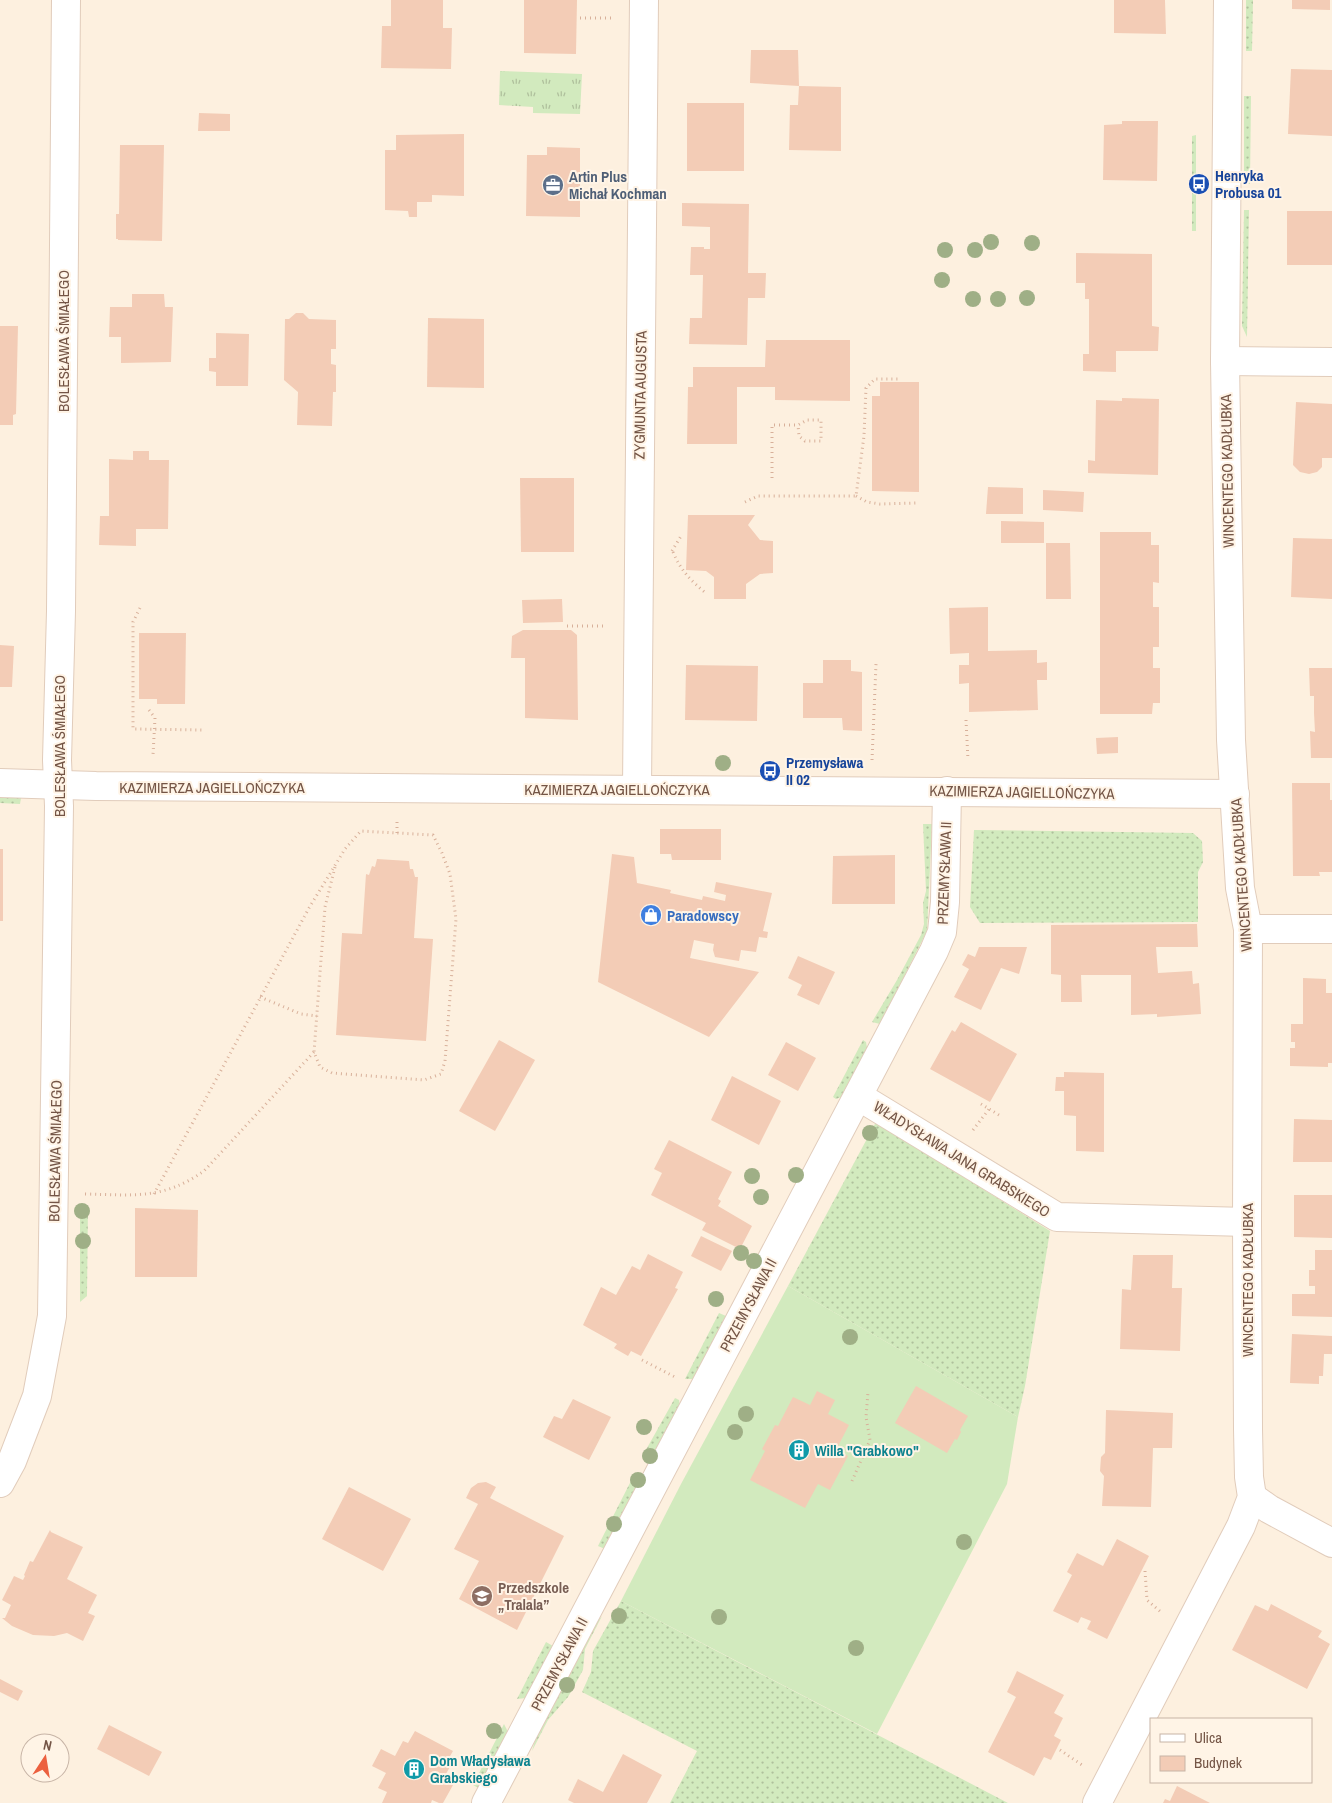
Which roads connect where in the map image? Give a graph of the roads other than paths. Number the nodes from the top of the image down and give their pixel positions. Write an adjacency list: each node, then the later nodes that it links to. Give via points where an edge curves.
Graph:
1 (66, 0): 7 (street, BOLESŁAWA ŚMIAŁEGO)
2 (644, 0): 8 (street, ZYGMUNTA AUGUSTA)
3 (1228, 0): 4 (street, WINCENTEGO KADŁUBKA)
4 (1225, 361): 5 (street); 10 (street, WINCENTEGO KADŁUBKA, via 1231,740)
5 (1332, 362)
6 (0, 783): 7 (street, KAZIMIERZA JAGIELLOŃCZYKA)
7 (58, 784): 8 (street, KAZIMIERZA JAGIELLOŃCZYKA); 15 (street, BOLESŁAWA ŚMIAŁEGO, via 52,1316 37,1396)
8 (637, 789): 9 (street, KAZIMIERZA JAGIELLOŃCZYKA)
9 (947, 791): 10 (street, KAZIMIERZA JAGIELLOŃCZYKA); 13 (street, PRZEMYSŁAWA II, via 942,932)
10 (1235, 794): 11 (street, WINCENTEGO KADŁUBKA, via 1240,888)
11 (1248, 929): 12 (street); 14 (street, WINCENTEGO KADŁUBKA)
12 (1332, 929)
13 (858, 1096): 14 (street, WŁADYSŁAWA JANA GRABSKIEGO, via 1057,1217); 18 (street, PRZEMYSŁAWA II)
14 (1246, 1222): 16 (street, WINCENTEGO KADŁUBKA, via 1248,1477)
15 (0, 1483)
16 (1252, 1497): 17 (street); 19 (street, via 1236,1535)
17 (1332, 1543)
18 (486, 1803)
19 (1097, 1803)

